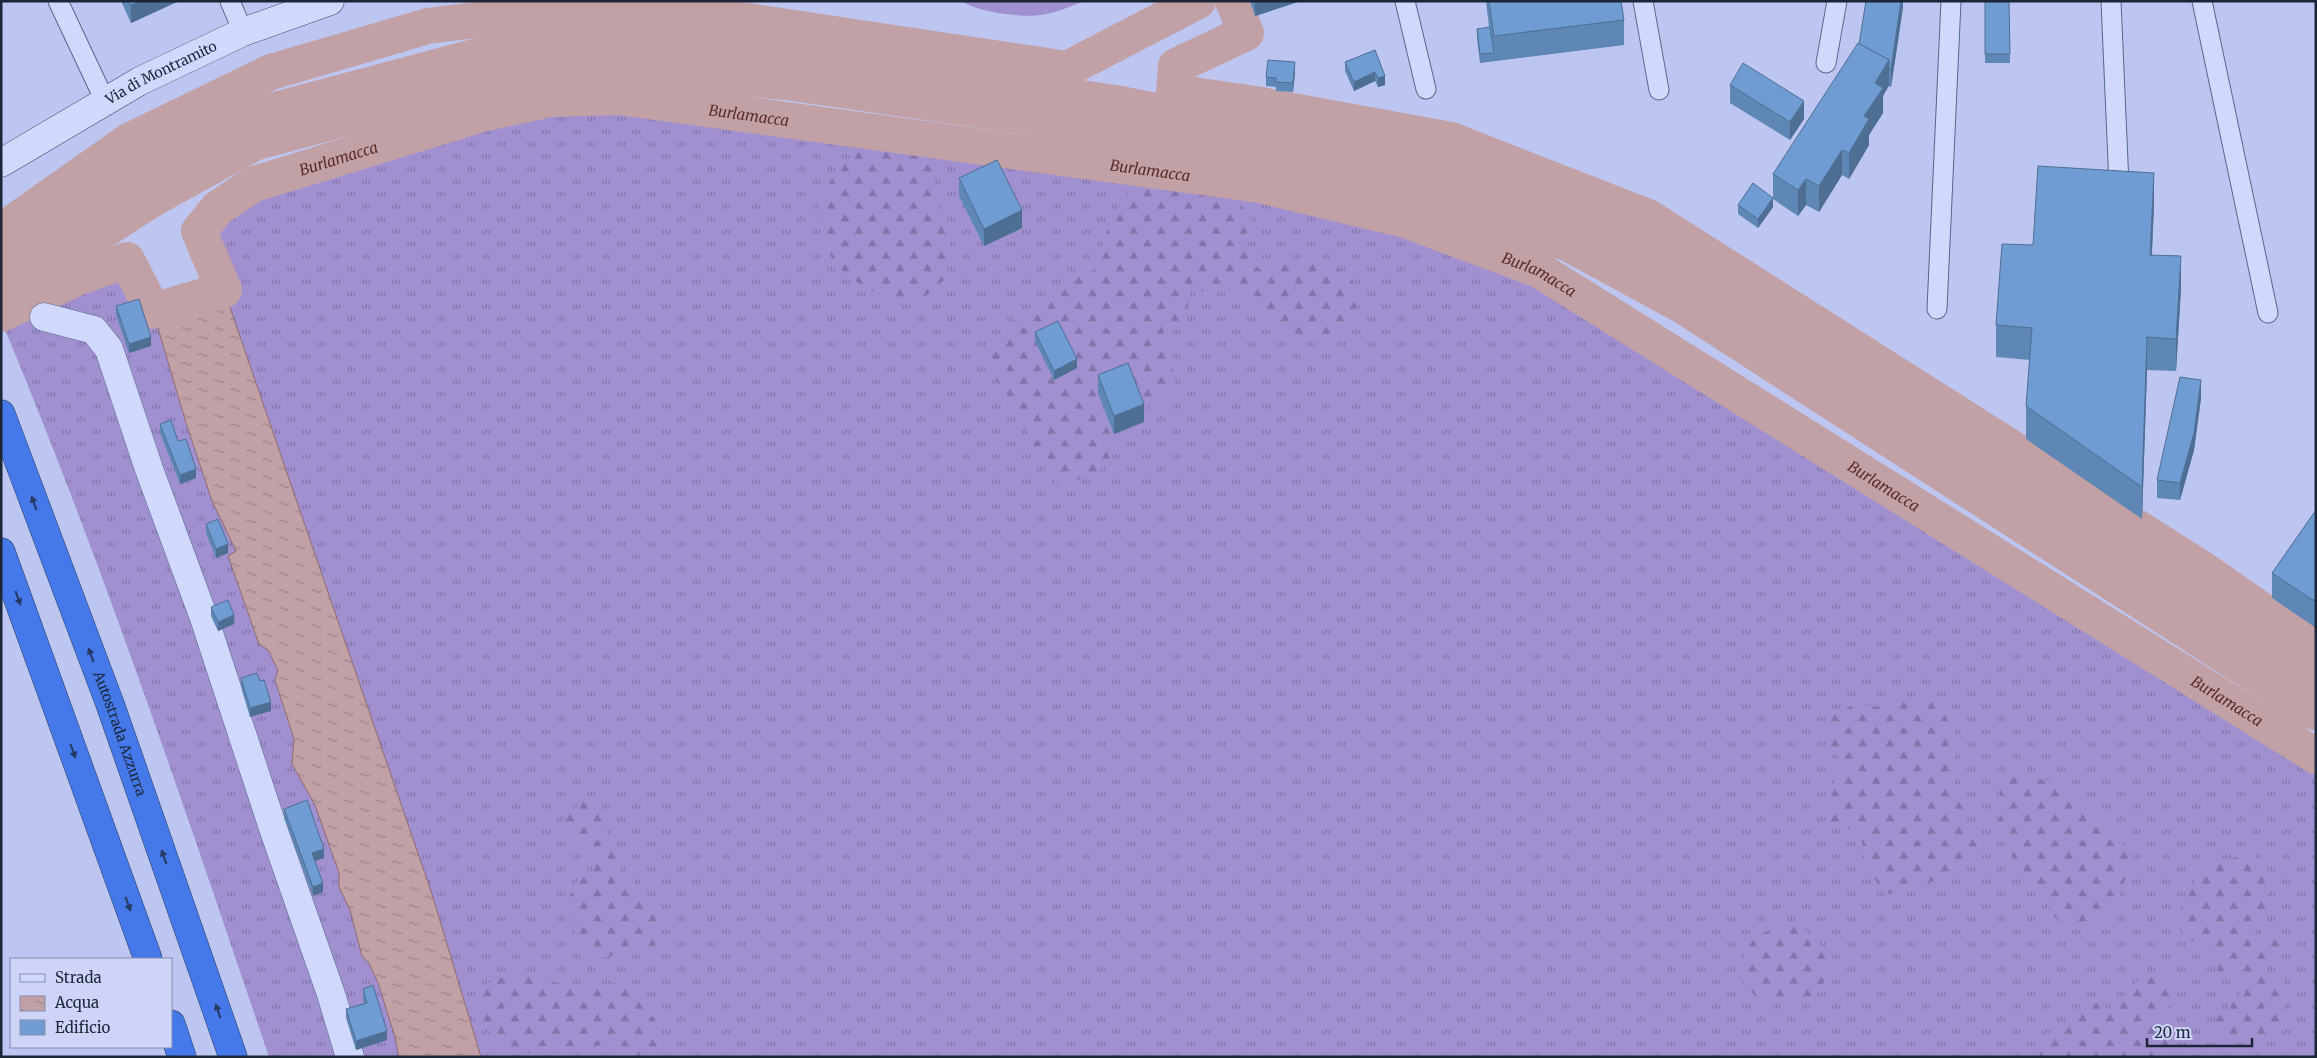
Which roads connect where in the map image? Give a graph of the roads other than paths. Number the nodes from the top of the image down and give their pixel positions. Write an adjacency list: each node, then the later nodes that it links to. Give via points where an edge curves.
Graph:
1 (58, 1): 14 (lane)
2 (230, 1): 10 (lane)
3 (330, 1): 10 (street, Via di Montramito)
4 (1405, 1): 12 (lane)
5 (1644, 1): 13 (lane)
6 (1837, 1): 11 (lane)
7 (1951, 1): 17 (lane)
8 (2111, 1): 16 (lane)
9 (2202, 1): 18 (lane)
10 (243, 32): 14 (street, Via di Montramito)
11 (1826, 63)
12 (1426, 89)
13 (1658, 90)
14 (105, 101): 15 (street, Via di Montramito)
15 (1, 163)
16 (2119, 184)
17 (1938, 309)
18 (2268, 313)
19 (44, 317): 26 (street, via 94,330 109,349 204,618)
20 (1, 414): 25 (highway, Autostrada Azzurra, one-way to 20, via 110,704)
21 (1, 552): 22 (highway, one-way to 22)
22 (148, 958)
23 (172, 1027): 24 (highway)
24 (182, 1057)
25 (233, 1057)
26 (350, 1057)

